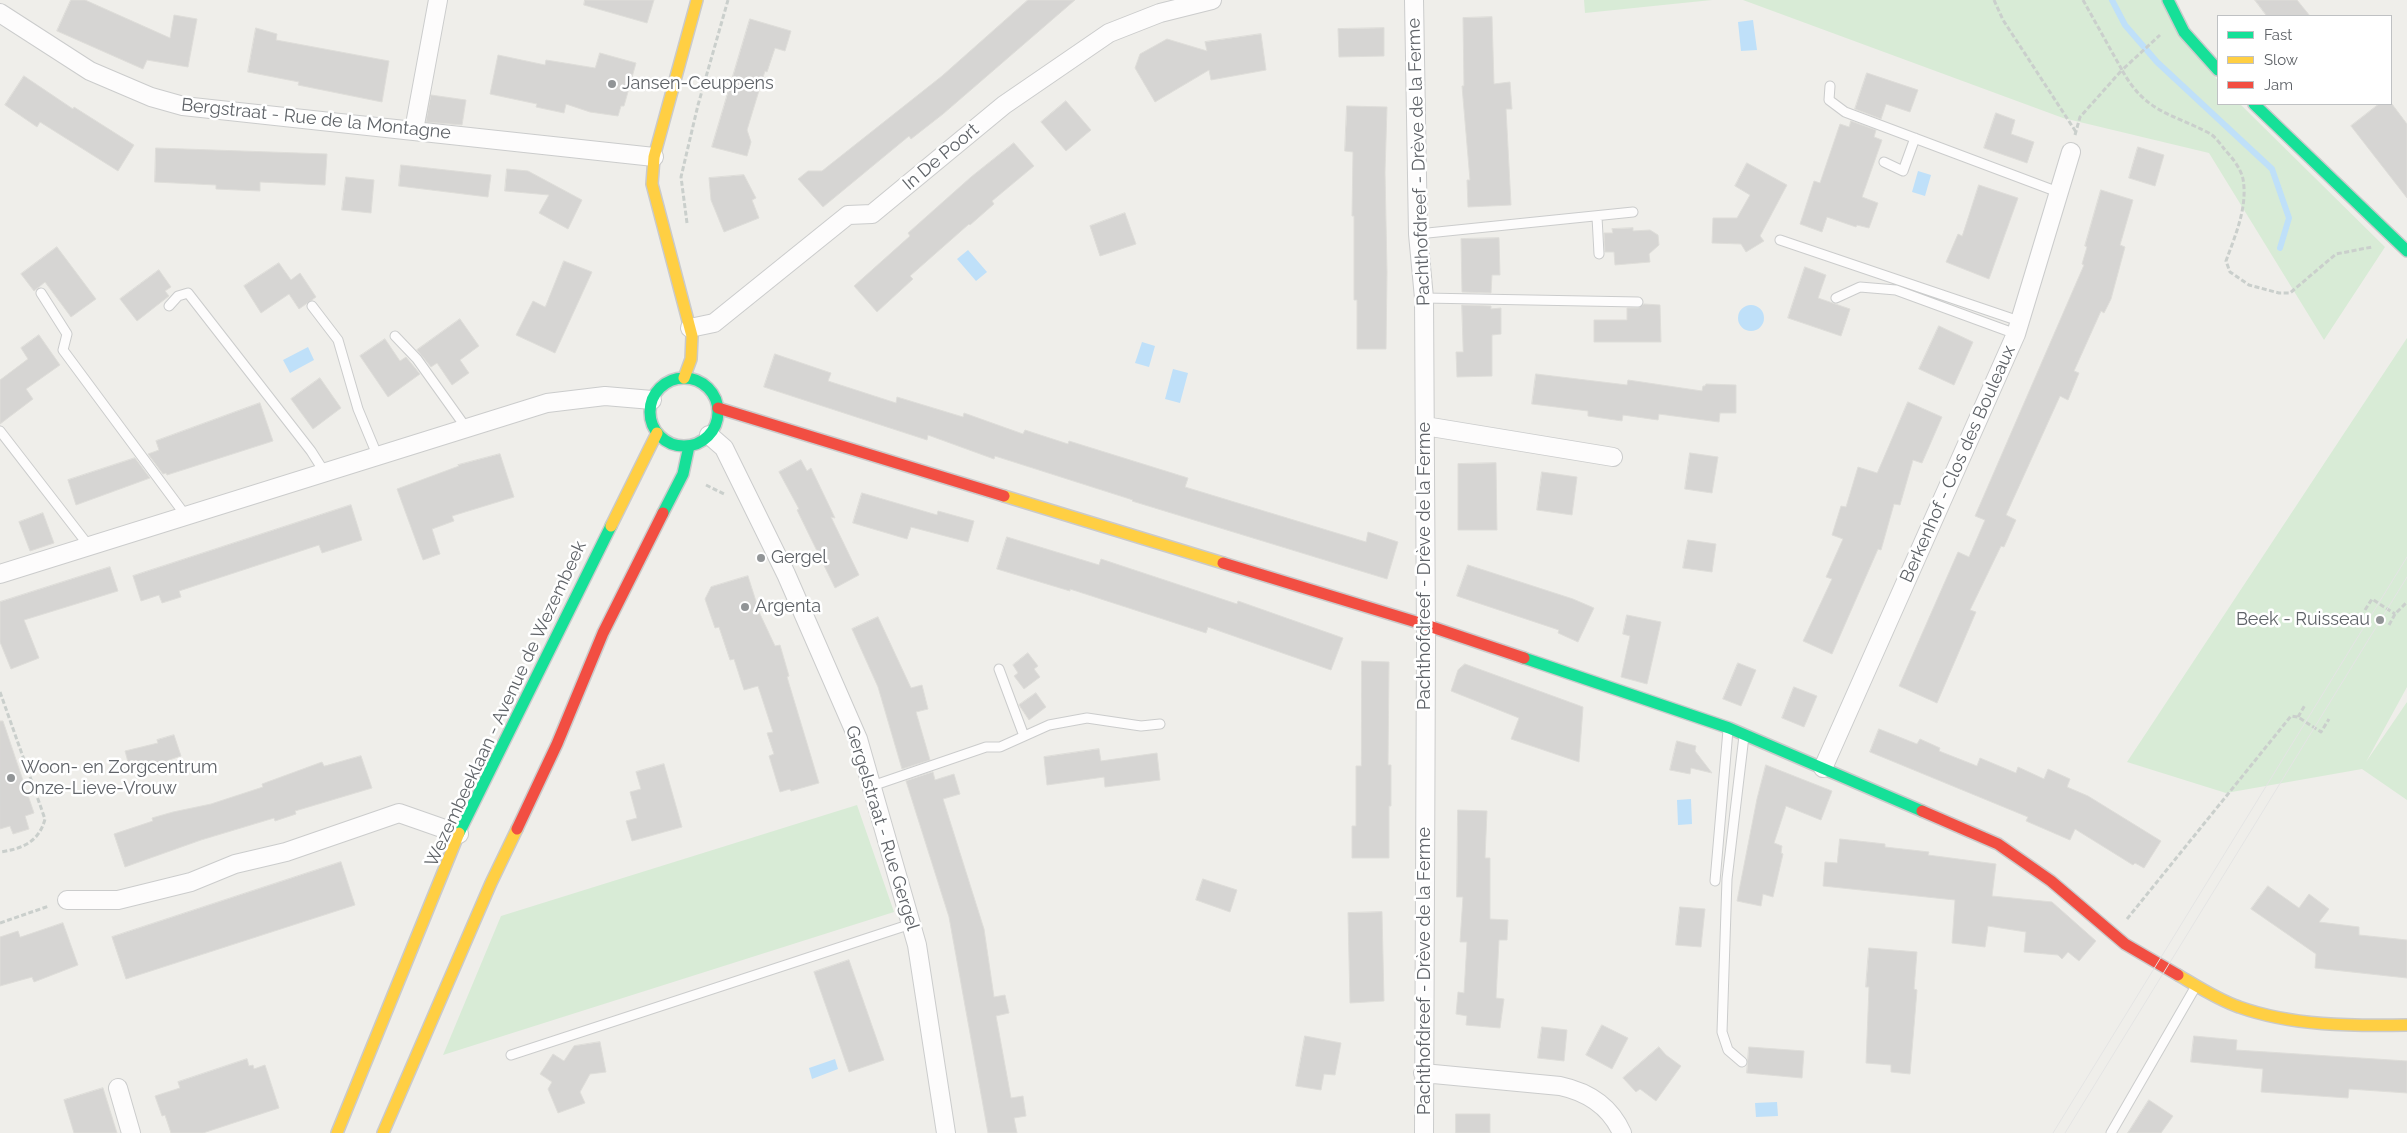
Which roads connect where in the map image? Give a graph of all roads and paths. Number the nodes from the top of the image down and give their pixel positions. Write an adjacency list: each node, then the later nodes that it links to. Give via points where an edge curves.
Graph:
1 (438, 0): 16 (street)
2 (697, 0): 20 (main road)
3 (728, 0): 25 (path, via 681,177)
4 (1205, 0): 5 (street, In De Poort); 37 (street, In De Poort, via 1109,33 1004,105 872,214 848,215 714,324)
5 (1212, 0)
6 (1414, 0): 26 (street, Pachthofdreef - Drève de la Ferme)
7 (1994, 0): 17 (path, via 2003,20)
8 (2083, 0): 13 (path)
9 (2168, 0): 12 (main road, via 2184,32)
10 (0, 13): 16 (street, Bergstraat - Rue de la Montagne, via 90,71 151,98 183,106)
11 (2154, 40): 13 (path)
12 (2217, 69)
13 (2122, 70): 17 (path, via 2080,117); 28 (path, via 2141,98 2165,115 2212,134 2232,158 2243,178 2243,196 2240,221 2226,261 2230,272 2250,285 2290,293 2336,254)
14 (1830, 86): 18 (lane, via 1829,100 1845,112)
15 (2255, 105): 28 (main road)
16 (414, 130): 20 (street, Bergstraat - Rue de la Montagne)
17 (2076, 132): 19 (path)
18 (1915, 138): 21 (lane, via 1903,171); 22 (lane)
19 (2071, 152): 22 (street, Berkenhof - Clos des Bouleaux)
20 (654, 156): 37 (main road, via 652,184)
21 (1884, 162)
22 (2058, 192): 38 (street, Berkenhof - Clos des Bouleaux)
23 (1633, 212): 24 (lane)
24 (1597, 217): 26 (lane); 30 (lane)
25 (688, 229)
26 (1418, 234): 32 (street, Pachthofdreef - Drève de la Ferme)
27 (1780, 240): 38 (lane)
28 (2397, 242): 29 (main road)
29 (2407, 252)
30 (1599, 254)
31 (41, 293): 52 (lane, via 67,334 63,350)
32 (1424, 298): 34 (lane); 43 (street, Pachthofdreef - Drève de la Ferme)
33 (1836, 298): 38 (lane, via 1860,287 1896,290)
34 (1638, 302)
35 (169, 306): 51 (lane, via 178,296 188,292)
36 (312, 306): 49 (lane, via 338,340 358,409)
37 (690, 328): 40 (main road, via 691,360)
38 (2017, 328): 69 (street, Berkenhof - Clos des Bouleaux)
39 (395, 336): 44 (lane, via 417,359)
40 (684, 378): 41 (main road, via 668,382); 42 (main road, via 699,381 708,388)
41 (652, 400): 44 (street, via 605,396 547,403); 46 (main road, via 650,412)
42 (718, 408): 47 (main road, via 716,423); 58 (main road)
43 (1425, 426): 50 (street); 58 (street, Pachthofdreef - Drève de la Ferme)
44 (467, 429): 49 (street)
45 (0, 432): 53 (lane)
46 (657, 433): 48 (main road, via 666,442); 71 (main road, Wezembeeklaan - Avenue de Wezembeek)
47 (709, 435): 48 (main road); 70 (street, Gergelstraat - Rue Gergel, via 724,448 786,574 858,739)
48 (689, 446): 86 (main road, via 683,474 603,632 557,744 487,892)
49 (378, 457): 51 (street)
50 (1613, 457)
51 (325, 473): 52 (street)
52 (186, 516): 53 (street)
53 (89, 546): 54 (street)
54 (0, 574)
55 (2407, 602): 57 (path)
56 (2365, 610): 57 (path, via 2372,599)
57 (2395, 614): 59 (path)
58 (1426, 625): 66 (main road); 82 (street, Pachthofdreef - Drève de la Ferme)
59 (2389, 625)
60 (999, 669): 68 (lane)
61 (0, 692): 72 (path, via 45,819 36,839 15,850)
62 (2305, 705): 63 (path)
63 (2298, 717): 64 (path, via 2321,732); 77 (path, via 2291,716)
64 (2329, 719)
65 (1160, 724): 68 (lane, via 1142,726 1088,718 1049,725)
66 (1729, 728): 67 (main road); 73 (lane)
67 (1744, 734): 69 (main road); 81 (lane, via 1727,879 1722,1032 1728,1050)
68 (1024, 736): 70 (lane)
69 (1823, 768): 77 (main road, via 1998,844 2051,881)
70 (872, 786): 76 (street, Gergelstraat - Rue Gergel)
71 (459, 834): 74 (street, via 398,813 286,852 235,864 191,882 118,900); 85 (main road, Wezembeeklaan - Avenue de Wezembeek)
72 (0, 852)
73 (1715, 882)
74 (67, 900): 75 (path)
75 (0, 923)
76 (911, 924): 80 (lane); 87 (street, Gergelstraat - Rue Gergel)
77 (2114, 934): 78 (main road, via 2125,944)
78 (2196, 986): 79 (main road, via 2239,1007 2280,1018 2355,1026); 90 (lane)
79 (2407, 1025)
80 (511, 1055)
81 (1742, 1062)
82 (1424, 1073): 88 (street, Pachthofdreef - Drève de la Ferme); 89 (street, via 1575,1089 1601,1104)
83 (118, 1088): 84 (street)
84 (131, 1133)
85 (337, 1133)
86 (383, 1133)
87 (946, 1133)
88 (1424, 1133)
89 (1622, 1133)
90 (2111, 1133)

